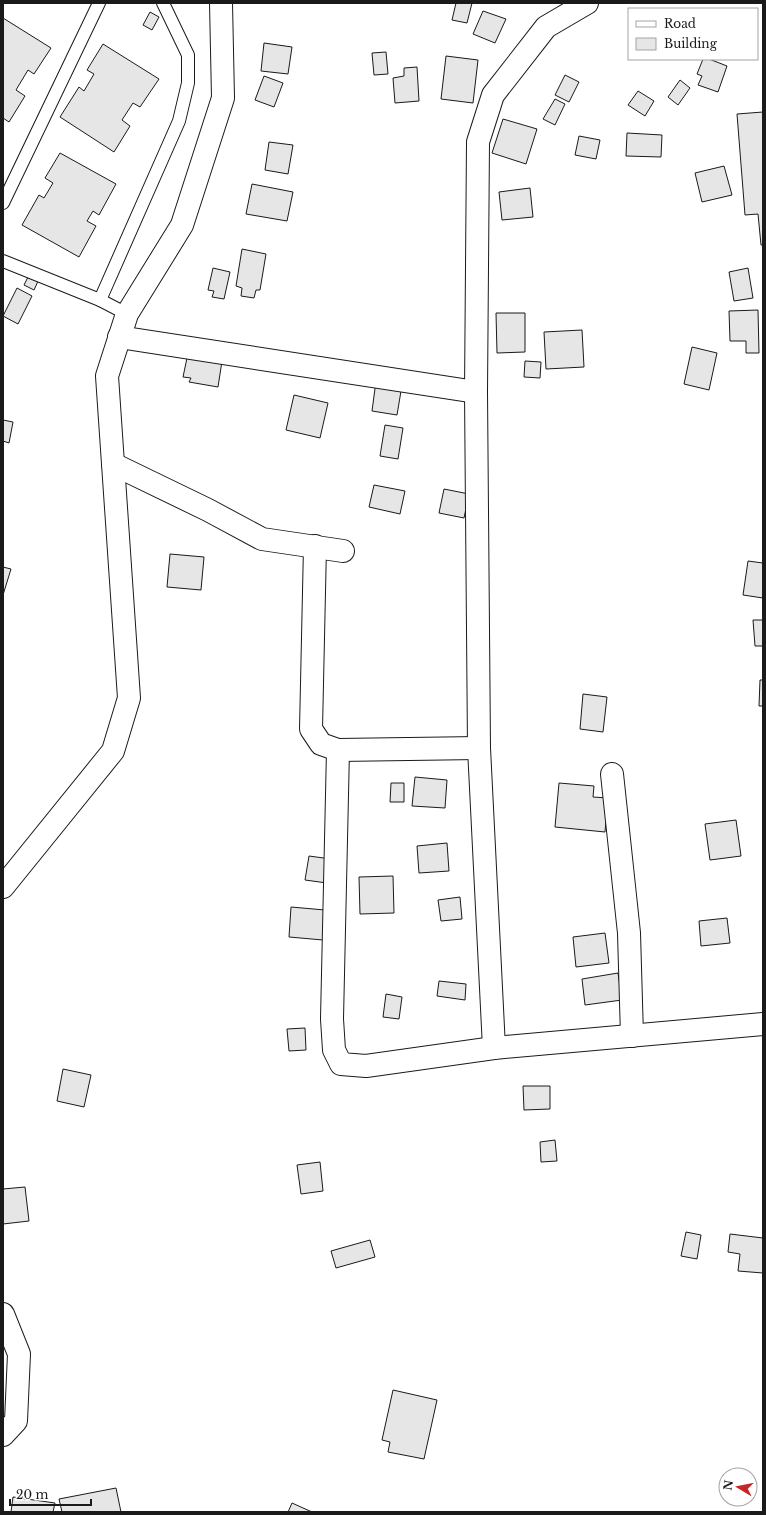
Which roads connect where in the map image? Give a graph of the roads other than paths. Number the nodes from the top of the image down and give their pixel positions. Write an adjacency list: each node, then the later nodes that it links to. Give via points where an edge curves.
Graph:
1 (100, 3): 5 (lane)
2 (163, 3): 7 (lane, via 188,55 188,83 179,121)
3 (221, 3): 8 (street, via 223,98 182,225)
4 (587, 3): 10 (street, via 546,28 492,95 478,142)
5 (3, 203)
6 (3, 261): 7 (lane)
7 (100, 300): 8 (lane)
8 (127, 314): 9 (street)
9 (119, 337): 10 (street); 11 (street, via 107,376)
10 (476, 392): 14 (street)
11 (113, 464): 12 (street, via 262,539); 17 (street, via 129,698 113,751)
12 (315, 546): 13 (street); 15 (street, via 311,729 321,744)
13 (344, 551)
14 (479, 748): 15 (street); 20 (street)
15 (338, 750): 20 (street, via 332,1019 334,1050 341,1064 366,1066)
16 (612, 774): 19 (street, via 629,933)
17 (3, 887)
18 (763, 1024): 19 (street)
19 (632, 1036): 20 (street)
20 (494, 1048)
21 (3, 1314): 22 (street, via 19,1354 16,1421)
22 (3, 1434)

